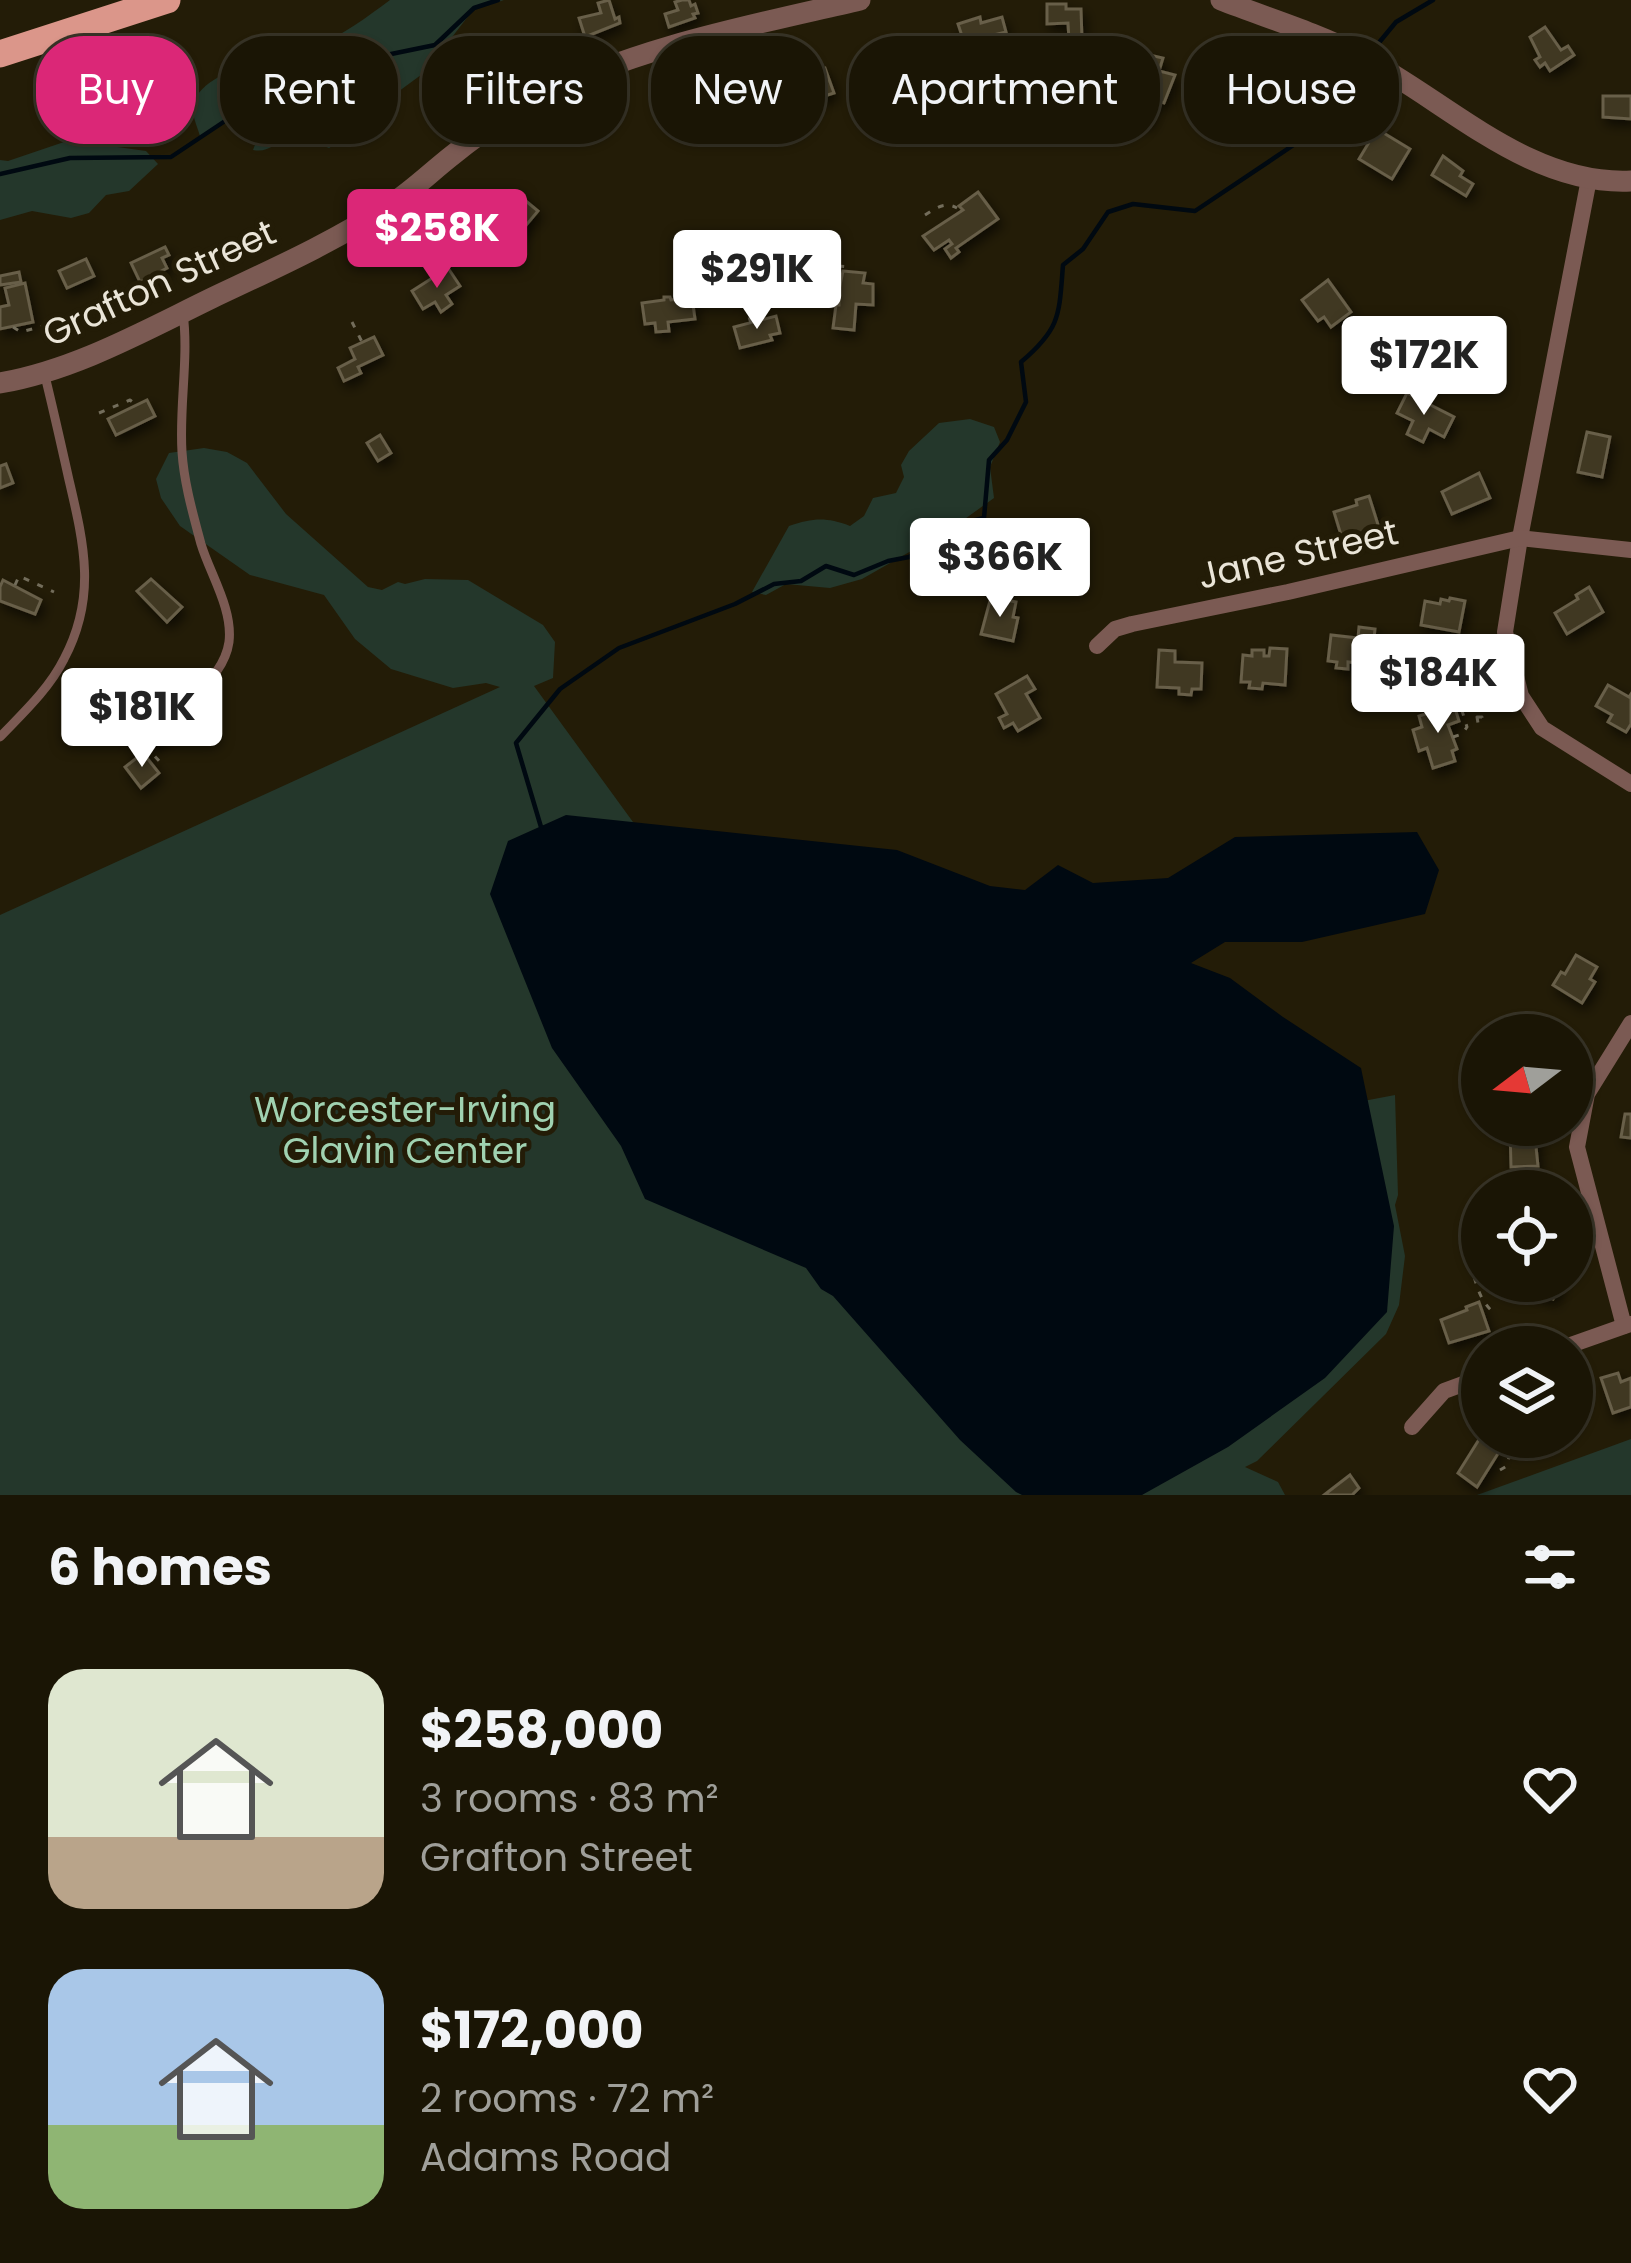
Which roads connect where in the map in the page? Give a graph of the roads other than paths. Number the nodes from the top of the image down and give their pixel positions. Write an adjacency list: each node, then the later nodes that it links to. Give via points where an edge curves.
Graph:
1 (167, 0): 4 (main road)
2 (860, 0): 7 (street, Grafton Street, via 635,57 546,94 386,208)
3 (1221, 0): 5 (street, via 1360,56 1540,165)
4 (0, 54)
5 (1589, 179): 6 (street); 10 (street)
6 (1631, 181)
7 (183, 312): 8 (street, Grafton Street); 13 (lane, via 185,477 230,636 225,662)
8 (44, 372): 9 (street, Grafton Street); 14 (lane, via 83,543 84,598 62,663)
9 (0, 383)
10 (1520, 538): 11 (street, Jane Street); 12 (street, Jane Street, via 1115,628); 15 (street, via 1505,632 1521,696 1542,728)
11 (1631, 550)
12 (1097, 646)
13 (183, 710)
14 (0, 737)
15 (1631, 784)
16 (1631, 1023): 17 (street, via 1587,1094 1577,1147)
17 (1628, 1324): 18 (street)
18 (1593, 1337)
19 (1461, 1385): 20 (street, via 1444,1391)
20 (1412, 1427)

